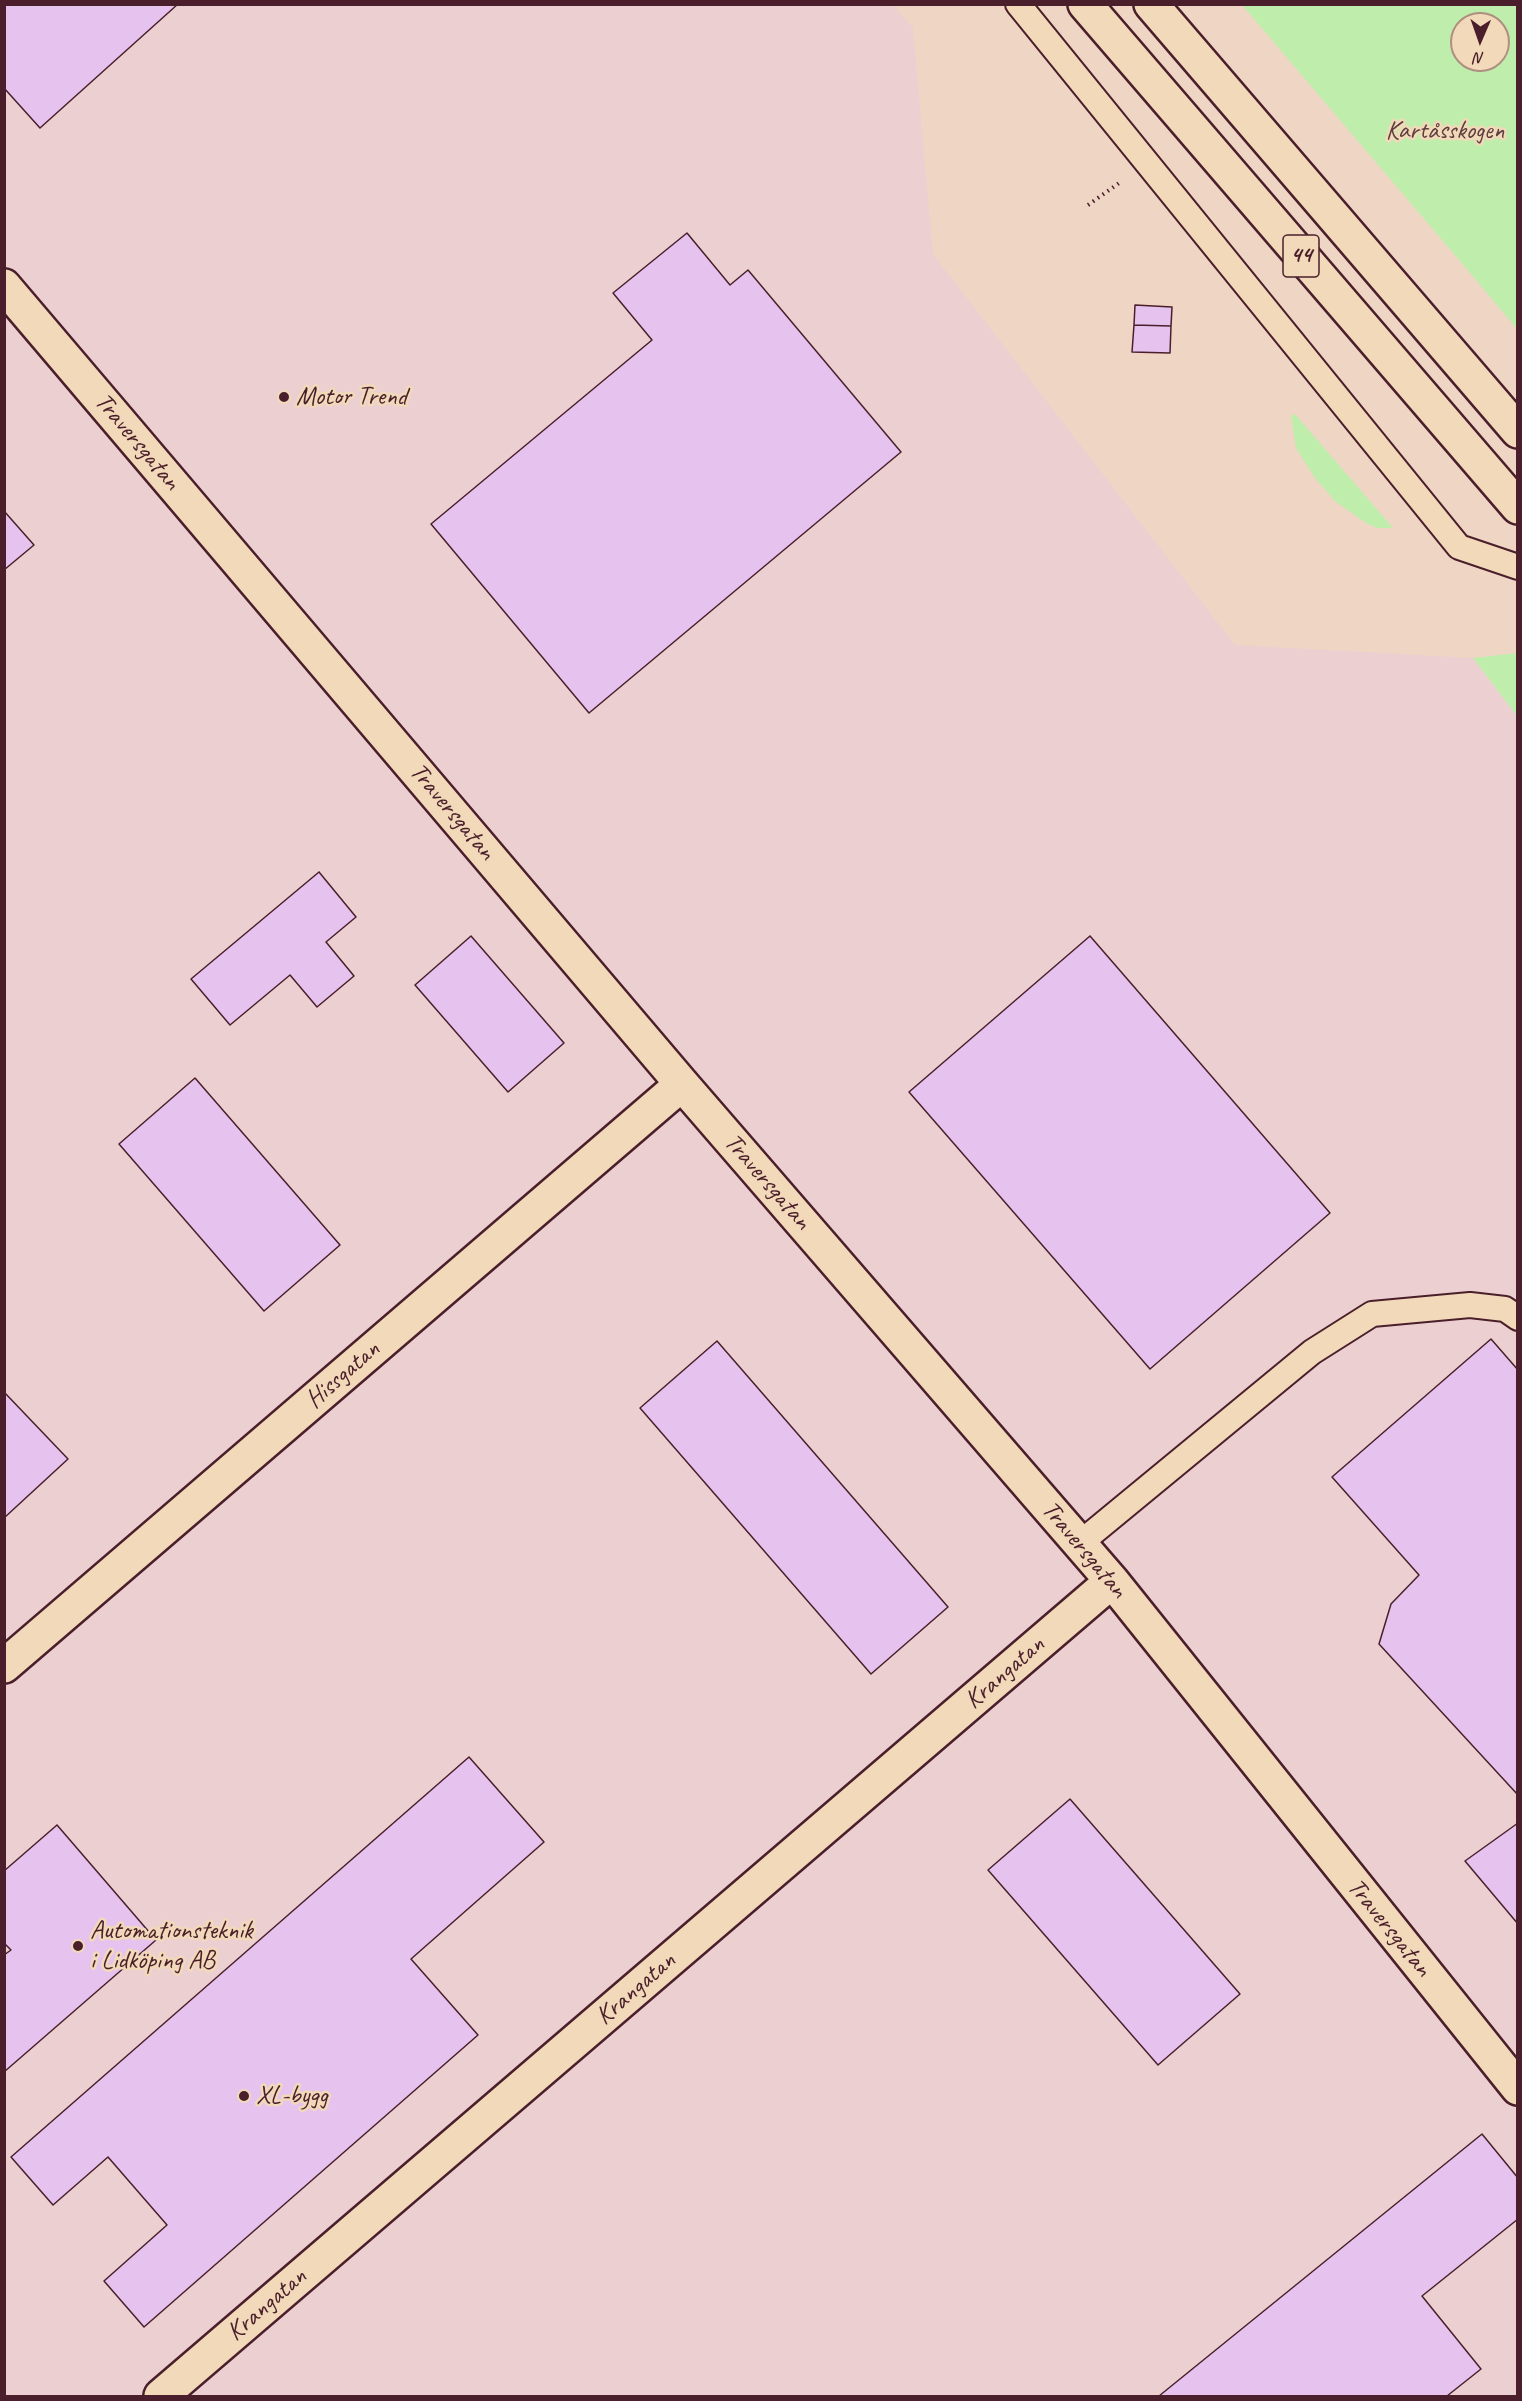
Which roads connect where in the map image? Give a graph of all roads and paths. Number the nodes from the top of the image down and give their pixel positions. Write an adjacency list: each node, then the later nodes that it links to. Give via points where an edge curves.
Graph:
1 (1018, 4): 9 (lane, via 1459,547)
2 (1085, 4): 8 (street, 44)
3 (1151, 4): 7 (street, 44)
4 (1120, 182): 5 (path)
5 (1088, 205)
6 (4, 286): 10 (street, Traversgatan)
7 (1518, 431)
8 (1518, 507)
9 (1518, 567)
10 (682, 1084): 12 (street, Traversgatan); 14 (street, Hissgatan)
11 (1518, 1318): 12 (lane, via 1505,1309 1470,1305 1372,1314 1312,1352)
12 (1079, 1544): 13 (street, Traversgatan)
13 (1112, 1581): 15 (street, Traversgatan); 16 (street, Krangatan)
14 (4, 1666)
15 (1518, 2088)
16 (160, 2397)

